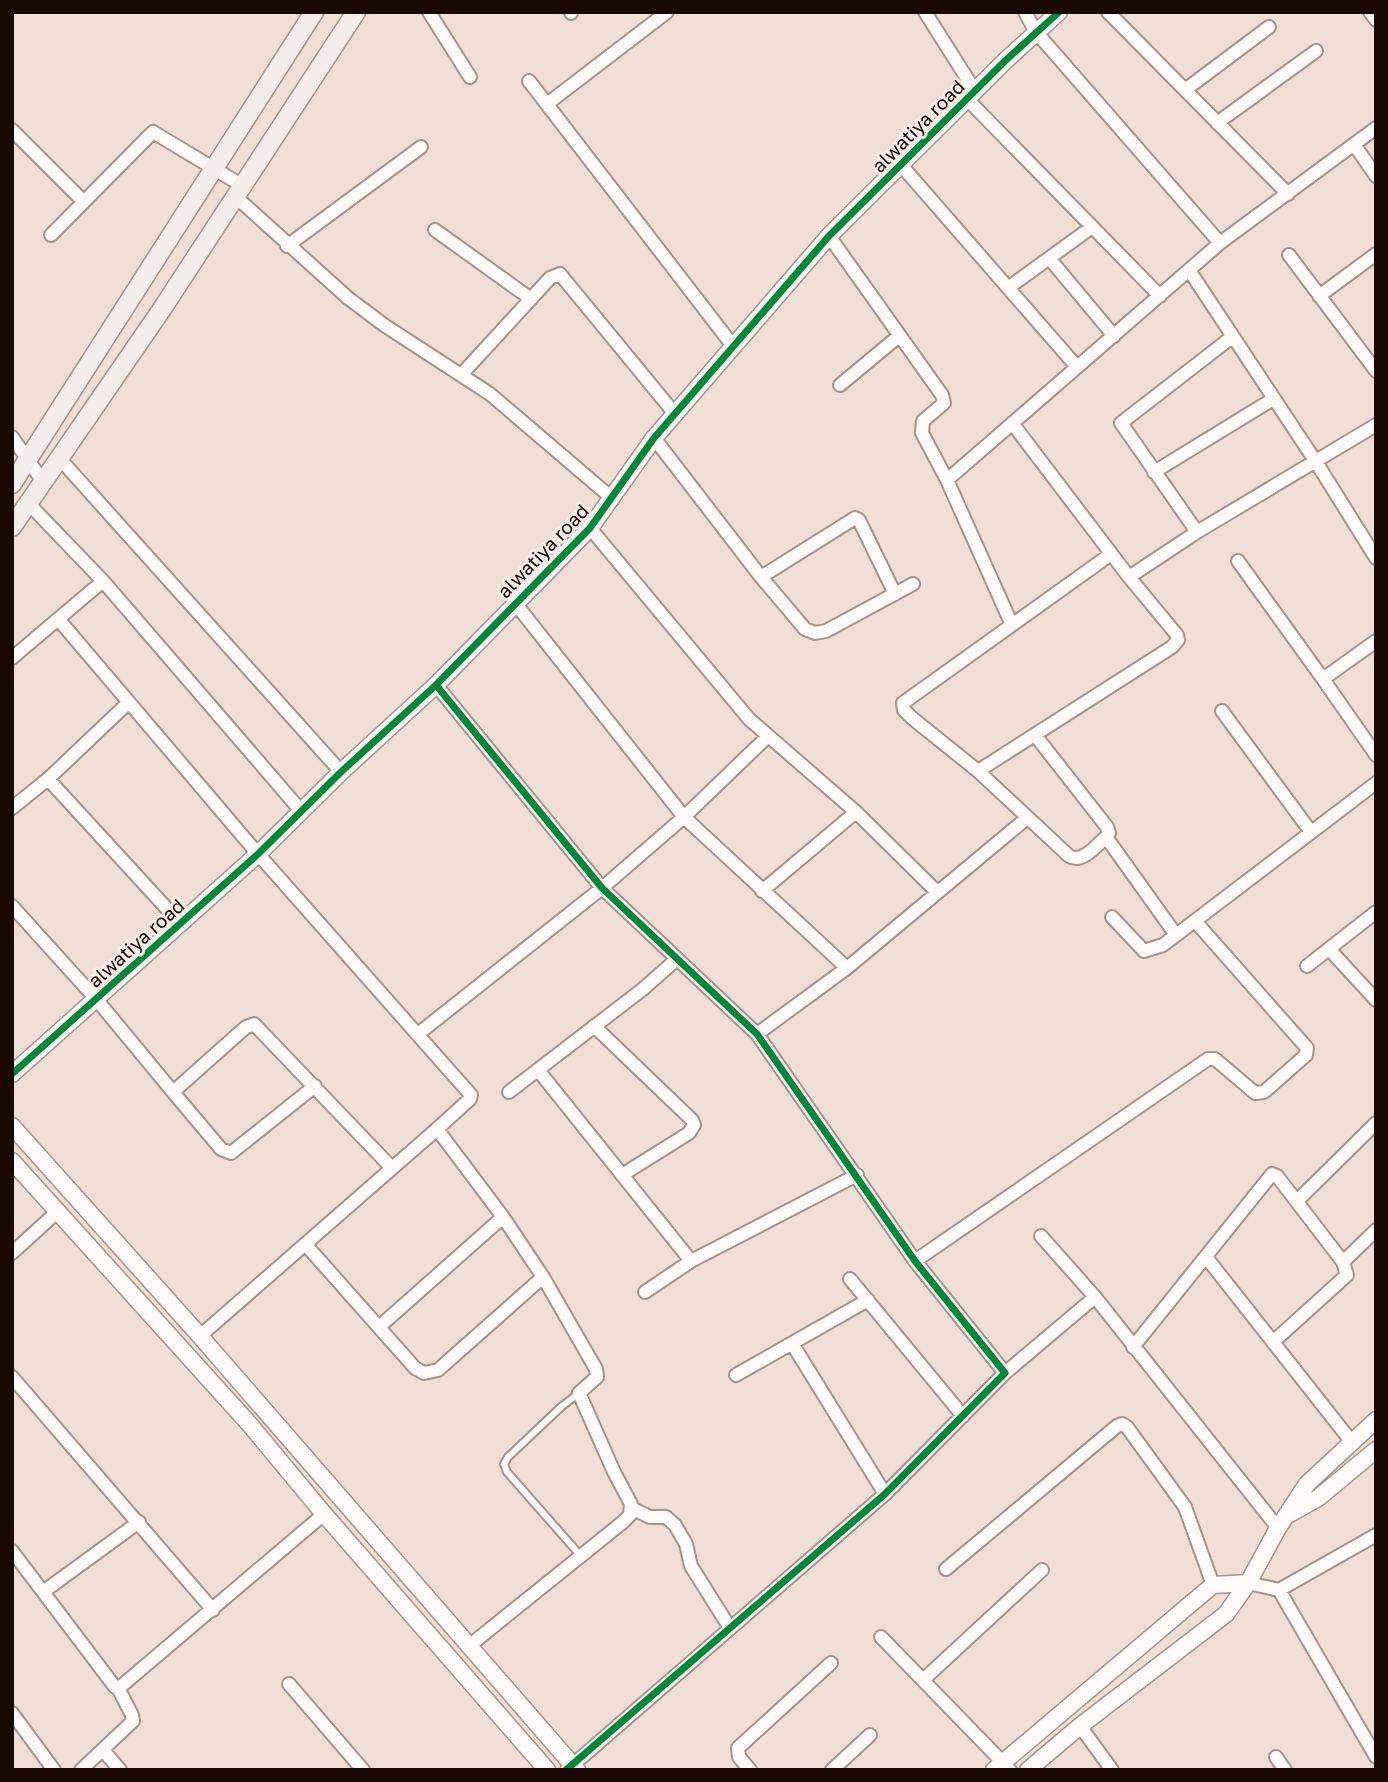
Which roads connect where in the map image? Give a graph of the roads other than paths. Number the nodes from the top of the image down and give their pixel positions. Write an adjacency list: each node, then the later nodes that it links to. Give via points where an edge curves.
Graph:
1 (314, 12): 25 (main road)
2 (356, 12): 27 (main road)
3 (429, 12): 14 (street)
4 (667, 12): 18 (street)
5 (925, 12): 17 (street)
6 (1025, 12): 12 (street)
7 (1059, 12): 12 (street, alwatiya road)
8 (1108, 12): 16 (street)
9 (1370, 12): 10 (street)
10 (1376, 20)
11 (1269, 27): 16 (street)
12 (1036, 32): 17 (street, alwatiya road); 34 (street)
13 (1316, 51): 19 (street)
14 (470, 77)
15 (529, 81): 18 (street)
16 (1185, 90): 19 (street)
17 (971, 95): 24 (street, alwatiya road); 30 (street)
18 (547, 104): 47 (street)
19 (1217, 123): 28 (street)
20 (1376, 128): 23 (street)
21 (12, 130): 29 (street)
22 (421, 146): 35 (street)
23 (1355, 146): 26 (street); 28 (street)
24 (901, 165): 33 (street, alwatiya road); 40 (street)
25 (214, 170): 27 (street); 29 (street, via 153,132); 59 (main road)
26 (1376, 176)
27 (239, 192): 35 (street); 58 (main road)
28 (1288, 194): 34 (street)
29 (83, 201): 32 (street)
30 (1092, 227): 38 (street); 41 (street)
31 (435, 230): 43 (street)
32 (51, 235)
33 (829, 236): 44 (street); 47 (street, alwatiya road)
34 (1220, 243): 39 (street)
35 (288, 246): 50 (street, via 384,325)
36 (1376, 254): 42 (street)
37 (1289, 256): 42 (street)
38 (1049, 258): 40 (street); 45 (street)
39 (1189, 270): 41 (street); 46 (street)
40 (1008, 288): 48 (street)
41 (1160, 296): 45 (street)
42 (1319, 296): 49 (street)
43 (531, 299): 50 (street); 53 (street, via 560,274)
44 (900, 336): 51 (street); 62 (street, via 944,400 921,427)
45 (1114, 336): 48 (street)
46 (1233, 337): 52 (street); 61 (street, via 1121,423)
47 (733, 346): 53 (street, alwatiya road)
48 (1077, 368): 54 (street)
49 (1376, 371)
50 (461, 374): 65 (street)
51 (840, 385)
52 (1273, 399): 60 (street); 61 (street)
53 (675, 414): 57 (street, alwatiya road)
54 (1012, 423): 62 (street); 70 (street)
55 (1376, 425): 60 (street)
56 (12, 437): 59 (street)
57 (654, 438): 65 (street, alwatiya road); 73 (street)
58 (60, 458): 63 (main road); 91 (street)
59 (27, 460): 63 (street); 64 (main road)
60 (1316, 462): 69 (street); 71 (street)
61 (1154, 472): 69 (street)
62 (947, 480): 80 (street)
63 (44, 483): 66 (main road)
64 (12, 484)
65 (613, 499): 68 (street, alwatiya road)
66 (29, 504): 67 (main road); 75 (street)
67 (12, 527)
68 (590, 528): 78 (street, alwatiya road); 88 (street)
69 (1197, 532): 74 (street)
70 (1111, 554): 74 (street); 80 (street)
71 (1376, 558)
72 (1238, 561): 83 (street)
73 (761, 577): 77 (street, via 805,629 815,633); 77 (street, via 855,518)
74 (1129, 577): 87 (street, via 1177,635 1176,644)
75 (103, 581): 79 (street); 95 (street)
76 (913, 584): 77 (street)
77 (895, 594)
78 (515, 603): 84 (street, alwatiya road); 97 (street)
79 (59, 620): 82 (street); 85 (street)
80 (1012, 625): 90 (street, via 904,703 912,718)
81 (1376, 641): 83 (street)
82 (12, 659)
83 (1322, 679): 89 (street)
84 (436, 685): 91 (street, alwatiya road); 102 (street)
85 (129, 702): 92 (street); 101 (street)
86 (1222, 711): 99 (street)
87 (1035, 736): 90 (street); 100 (street, via 1107,827)
88 (767, 737): 96 (street); 97 (street)
89 (1376, 755)
90 (978, 771): 98 (street)
91 (341, 772): 95 (street, alwatiya road)
92 (48, 779): 94 (street); 109 (street)
93 (1376, 783): 99 (street)
94 (12, 807)
95 (302, 812): 101 (street, alwatiya road)
96 (856, 812): 103 (street); 104 (street)
97 (684, 817): 102 (street); 103 (street)
98 (1027, 818): 100 (street, via 1074,859); 104 (street)
99 (1311, 832): 108 (street)
100 (1106, 837): 110 (street)
101 (258, 853): 109 (street, alwatiya road); 118 (street)
102 (602, 888): 112 (street); 118 (street)
103 (762, 891): 114 (street)
104 (937, 892): 114 (street)
105 (12, 906): 115 (street)
106 (1376, 912): 111 (street)
107 (1112, 917): 110 (street, via 1144,951)
108 (1195, 921): 110 (street); 141 (street, via 1289,1024 1307,1048 1306,1055 1259,1094 1215,1059 1208,1059)
109 (181, 924): 115 (street, alwatiya road)
110 (1176, 935)
111 (1329, 948): 113 (street); 116 (street)
112 (677, 960): 117 (street); 119 (street)
113 (1307, 966)
114 (846, 968): 119 (street)
115 (97, 1000): 121 (street, alwatiya road); 123 (street)
116 (1376, 1000)
117 (594, 1026): 120 (street); 130 (street, via 694,1125 689,1133)
118 (418, 1034): 127 (street, via 471,1095)
119 (757, 1034): 131 (street)
120 (538, 1070): 124 (street); 130 (street)
121 (12, 1074)
122 (315, 1086): 123 (street, via 231,1153 221,1149); 123 (street, via 254,1024); 129 (street)
123 (173, 1092)
124 (509, 1093)
125 (1376, 1123): 132 (street)
126 (12, 1126): 149 (street)
127 (438, 1129): 129 (street); 134 (street)
128 (12, 1161): 133 (street)
129 (391, 1167): 137 (street)
130 (622, 1175): 140 (street)
131 (857, 1175): 140 (street); 141 (street)
132 (1297, 1201): 139 (street, via 1277,1176 1269,1176); 142 (street)
133 (57, 1212): 138 (street); 163 (street, via 251,1426)
134 (503, 1217): 143 (street); 148 (street)
135 (1376, 1230): 142 (street)
136 (1041, 1236): 146 (street)
137 (306, 1245): 148 (street); 149 (street)
138 (12, 1252)
139 (1206, 1257): 150 (street); 152 (street)
140 (691, 1261): 145 (street)
141 (915, 1261): 153 (street)
142 (1343, 1262): 150 (street, via 1345,1278)
143 (543, 1277): 148 (street, via 432,1373 415,1368); 156 (street, via 597,1374)
144 (850, 1279): 147 (street)
145 (645, 1292)
146 (1096, 1297): 152 (street); 153 (street)
147 (868, 1300): 151 (street); 157 (street)
148 (379, 1326)
149 (200, 1336): 178 (street)
150 (1273, 1342): 159 (street)
151 (793, 1345): 154 (street); 161 (street)
152 (1133, 1347): 165 (street)
153 (1005, 1373): 157 (street)
154 (736, 1375)
155 (12, 1377): 164 (street)
156 (579, 1393): 162 (street); 168 (lane, via 504,1464)
157 (963, 1416): 161 (street)
158 (1376, 1420): 159 (street)
159 (1352, 1441): 165 (street, via 1307,1484)
160 (1376, 1450): 165 (street)
161 (885, 1494): 176 (street)
162 (631, 1508): 168 (street, via 623,1522); 176 (street, via 642,1515 666,1517 675,1525 691,1566)
163 (324, 1514): 175 (street); 195 (street)
164 (139, 1522): 174 (street); 175 (street)
165 (1282, 1522): 171 (street)
166 (1373, 1542): 173 (street)
167 (12, 1551): 174 (street)
168 (580, 1555): 178 (street)
169 (946, 1569): 172 (street, via 1122,1424 1185,1507)
170 (1042, 1570): 180 (street)
171 (1248, 1583): 172 (street); 173 (street); 184 (street, via 1226,1614)
172 (1213, 1585): 189 (street)
173 (1279, 1590): 188 (street)
174 (43, 1592): 182 (street)
175 (213, 1610): 182 (street)
176 (730, 1628): 190 (street)
177 (881, 1637): 180 (street)
178 (469, 1646): 190 (street)
179 (831, 1663): 196 (street, via 738,1748)
180 (923, 1680): 189 (street)
181 (289, 1684): 194 (street)
182 (118, 1688): 186 (street, via 133,1721)
183 (12, 1713): 191 (street)
184 (1080, 1726): 198 (street); 199 (street)
185 (870, 1735): 197 (street)
186 (103, 1750): 192 (street); 193 (street)
187 (1276, 1757): 200 (street)
188 (1376, 1757)
189 (1002, 1767)
190 (572, 1768)
191 (54, 1770)
192 (81, 1770)
193 (120, 1770)
194 (363, 1770)
195 (547, 1770)
196 (750, 1770)
197 (832, 1770)
198 (1028, 1770)
199 (1112, 1770)
200 (1285, 1770)

